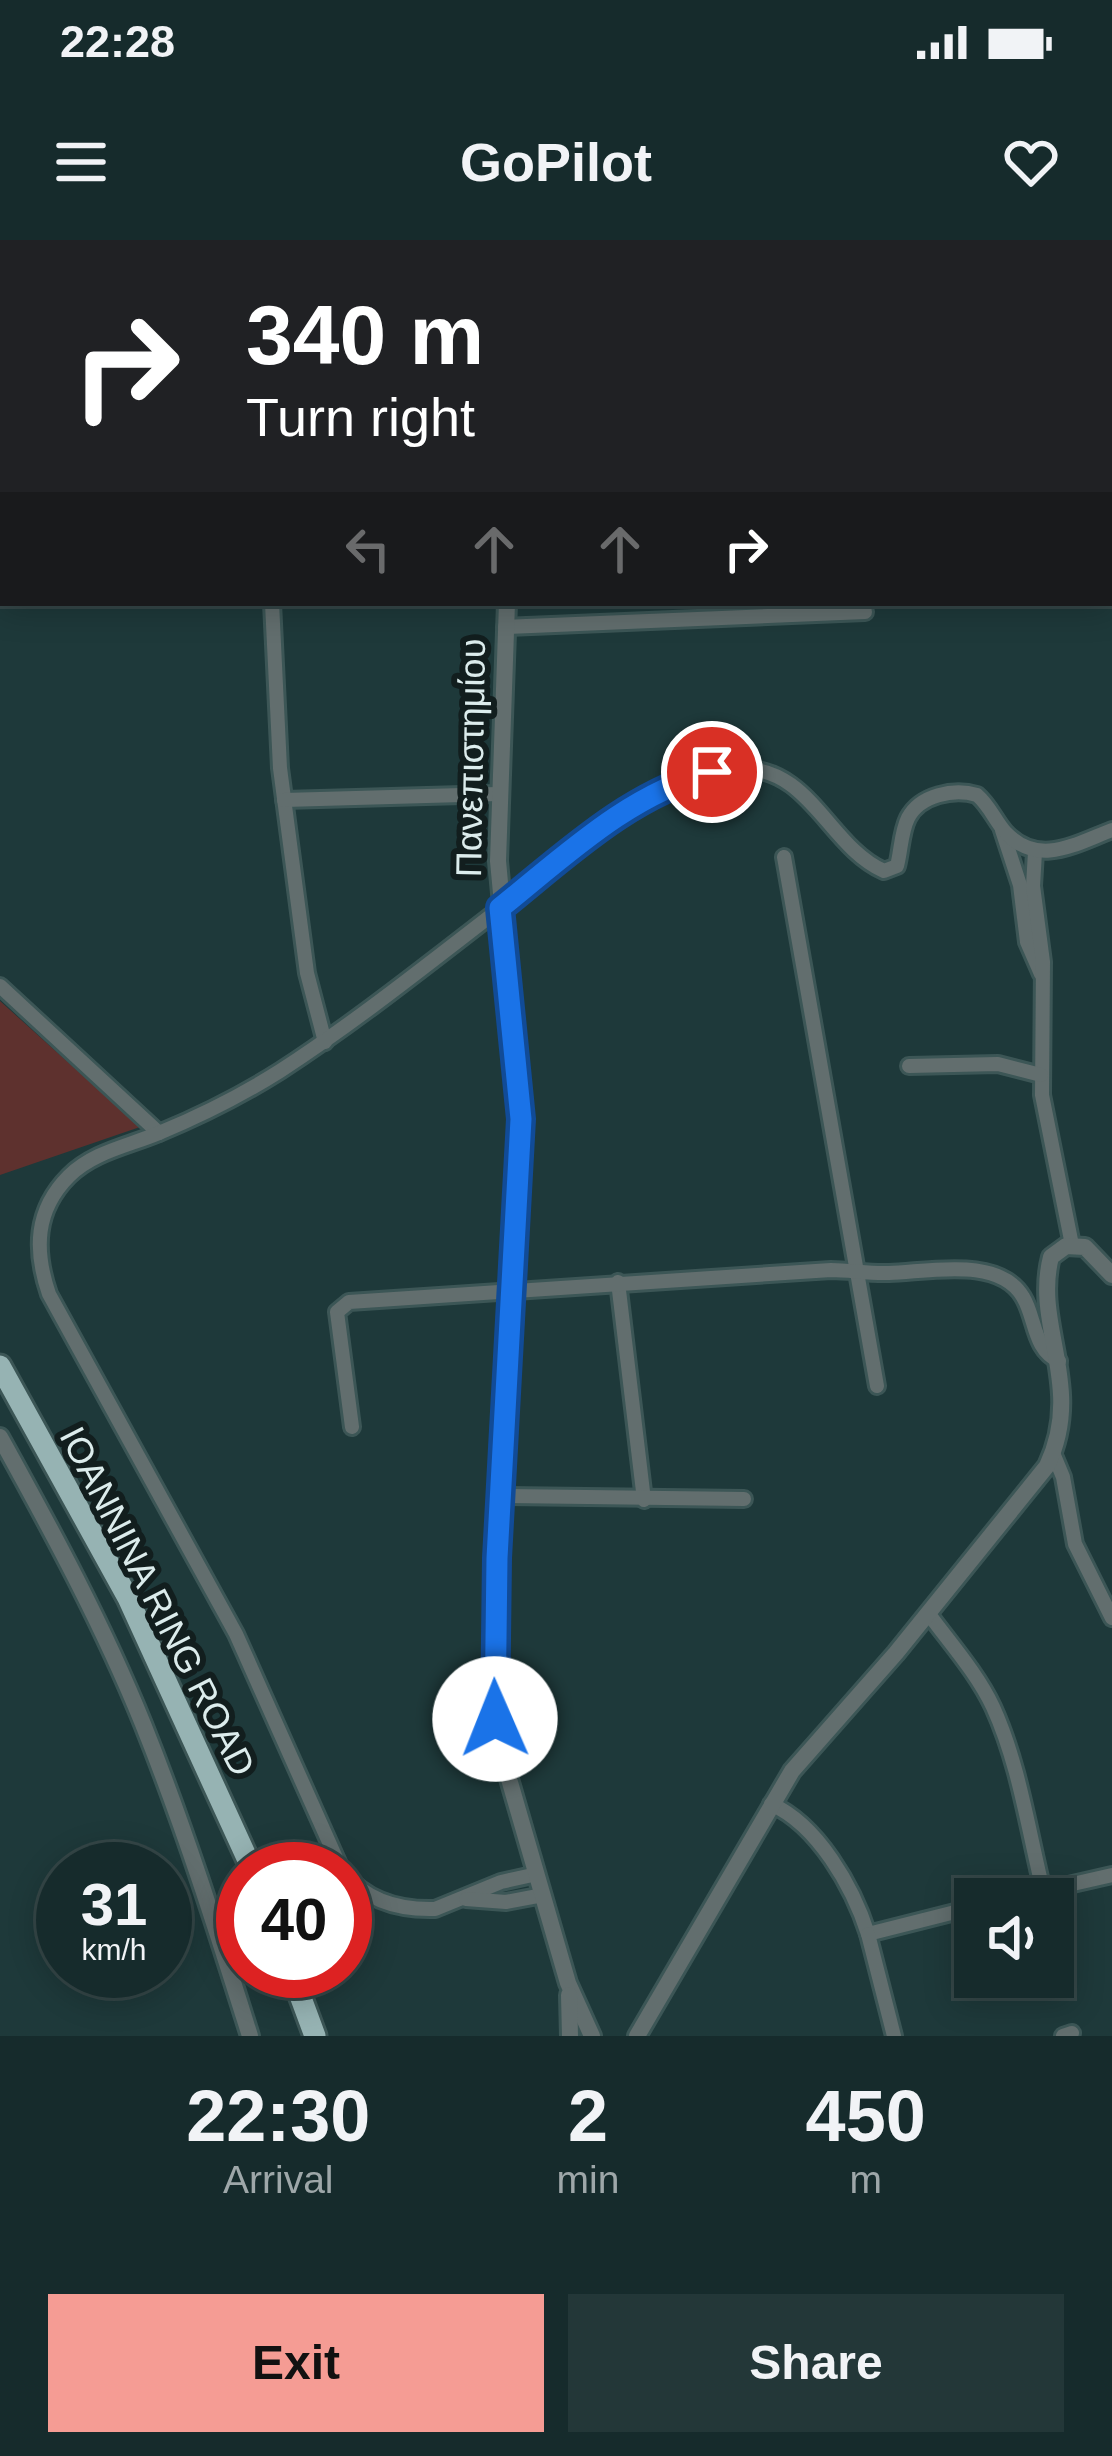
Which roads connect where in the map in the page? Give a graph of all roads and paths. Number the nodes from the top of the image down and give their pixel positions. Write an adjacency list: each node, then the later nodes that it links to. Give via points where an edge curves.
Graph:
1 (272, 606): 7 (street)
2 (507, 606): 5 (street, Πανεπιστημίου)
3 (742, 611): 4 (street); 5 (street)
4 (865, 612)
5 (506, 627): 6 (street, Πανεπιστημίου)
6 (498, 794): 7 (street); 12 (street, Πανεπιστημίου)
7 (284, 800): 15 (street, via 307,973)
8 (1002, 829): 10 (street); 12 (street, via 977,795 946,793 911,813 897,866 884,871 784,779 752,769 712,772 649,794); 13 (street)
9 (1112, 830): 10 (street)
10 (1035, 852): 13 (street)
11 (784, 857): 20 (street)
12 (500, 908): 15 (street); 23 (street, Πανεπιστημίου, via 521,1119)
13 (1041, 974): 17 (street)
14 (0, 986): 18 (street)
15 (325, 1042): 18 (street)
16 (909, 1066): 17 (street, via 998,1064)
17 (1041, 1075): 19 (street)
18 (159, 1133): 37 (street, via 91,1160 61,1185 41,1221 43,1277 236,1634)
19 (1072, 1245): 21 (street, via 1093,1252); 24 (street, via 1055,1252 1048,1268)
20 (858, 1271): 22 (street); 24 (street, via 969,1270 1004,1278 1022,1295 1043,1350); 26 (street)
21 (1112, 1275)
22 (619, 1282): 23 (street); 31 (street)
23 (509, 1290): 27 (street, via 341,1306); 30 (street, Πανεπιστημίου)
24 (1059, 1361): 29 (street, via 1063,1400)
25 (0, 1366): 36 (highway, IOANNINA RING ROAD, via 128,1598)
26 (877, 1386)
27 (352, 1426)
28 (0, 1437): 49 (street, via 142,1720)
29 (1053, 1453): 33 (street); 34 (street, via 1075,1544)
30 (500, 1496): 31 (street); 38 (street, Πανεπιστημίου, via 495,1719)
31 (644, 1499): 32 (street)
32 (744, 1499)
33 (928, 1613): 35 (street); 40 (street, via 996,1714)
34 (1112, 1618)
35 (771, 1804): 46 (street, via 794,1816 826,1855); 53 (street)
36 (240, 1842)
37 (330, 1842)
38 (537, 1874): 42 (street, Πανεπιστημίου); 44 (street)
39 (1112, 1875): 41 (street)
40 (1040, 1878)
41 (1074, 1883)
42 (543, 1895): 44 (street); 47 (street, Πανεπιστημίου)
43 (372, 1896): 44 (street, via 435,1909)
44 (466, 1899)
45 (954, 1912): 46 (street)
46 (868, 1934): 54 (street)
47 (568, 1983): 51 (street, Πανεπιστημίου); 52 (street, Πανεπιστημίου)
48 (301, 1998): 50 (highway)
49 (250, 2036)
50 (315, 2036)
51 (570, 2036)
52 (592, 2036)
53 (632, 2036)
54 (893, 2036)

